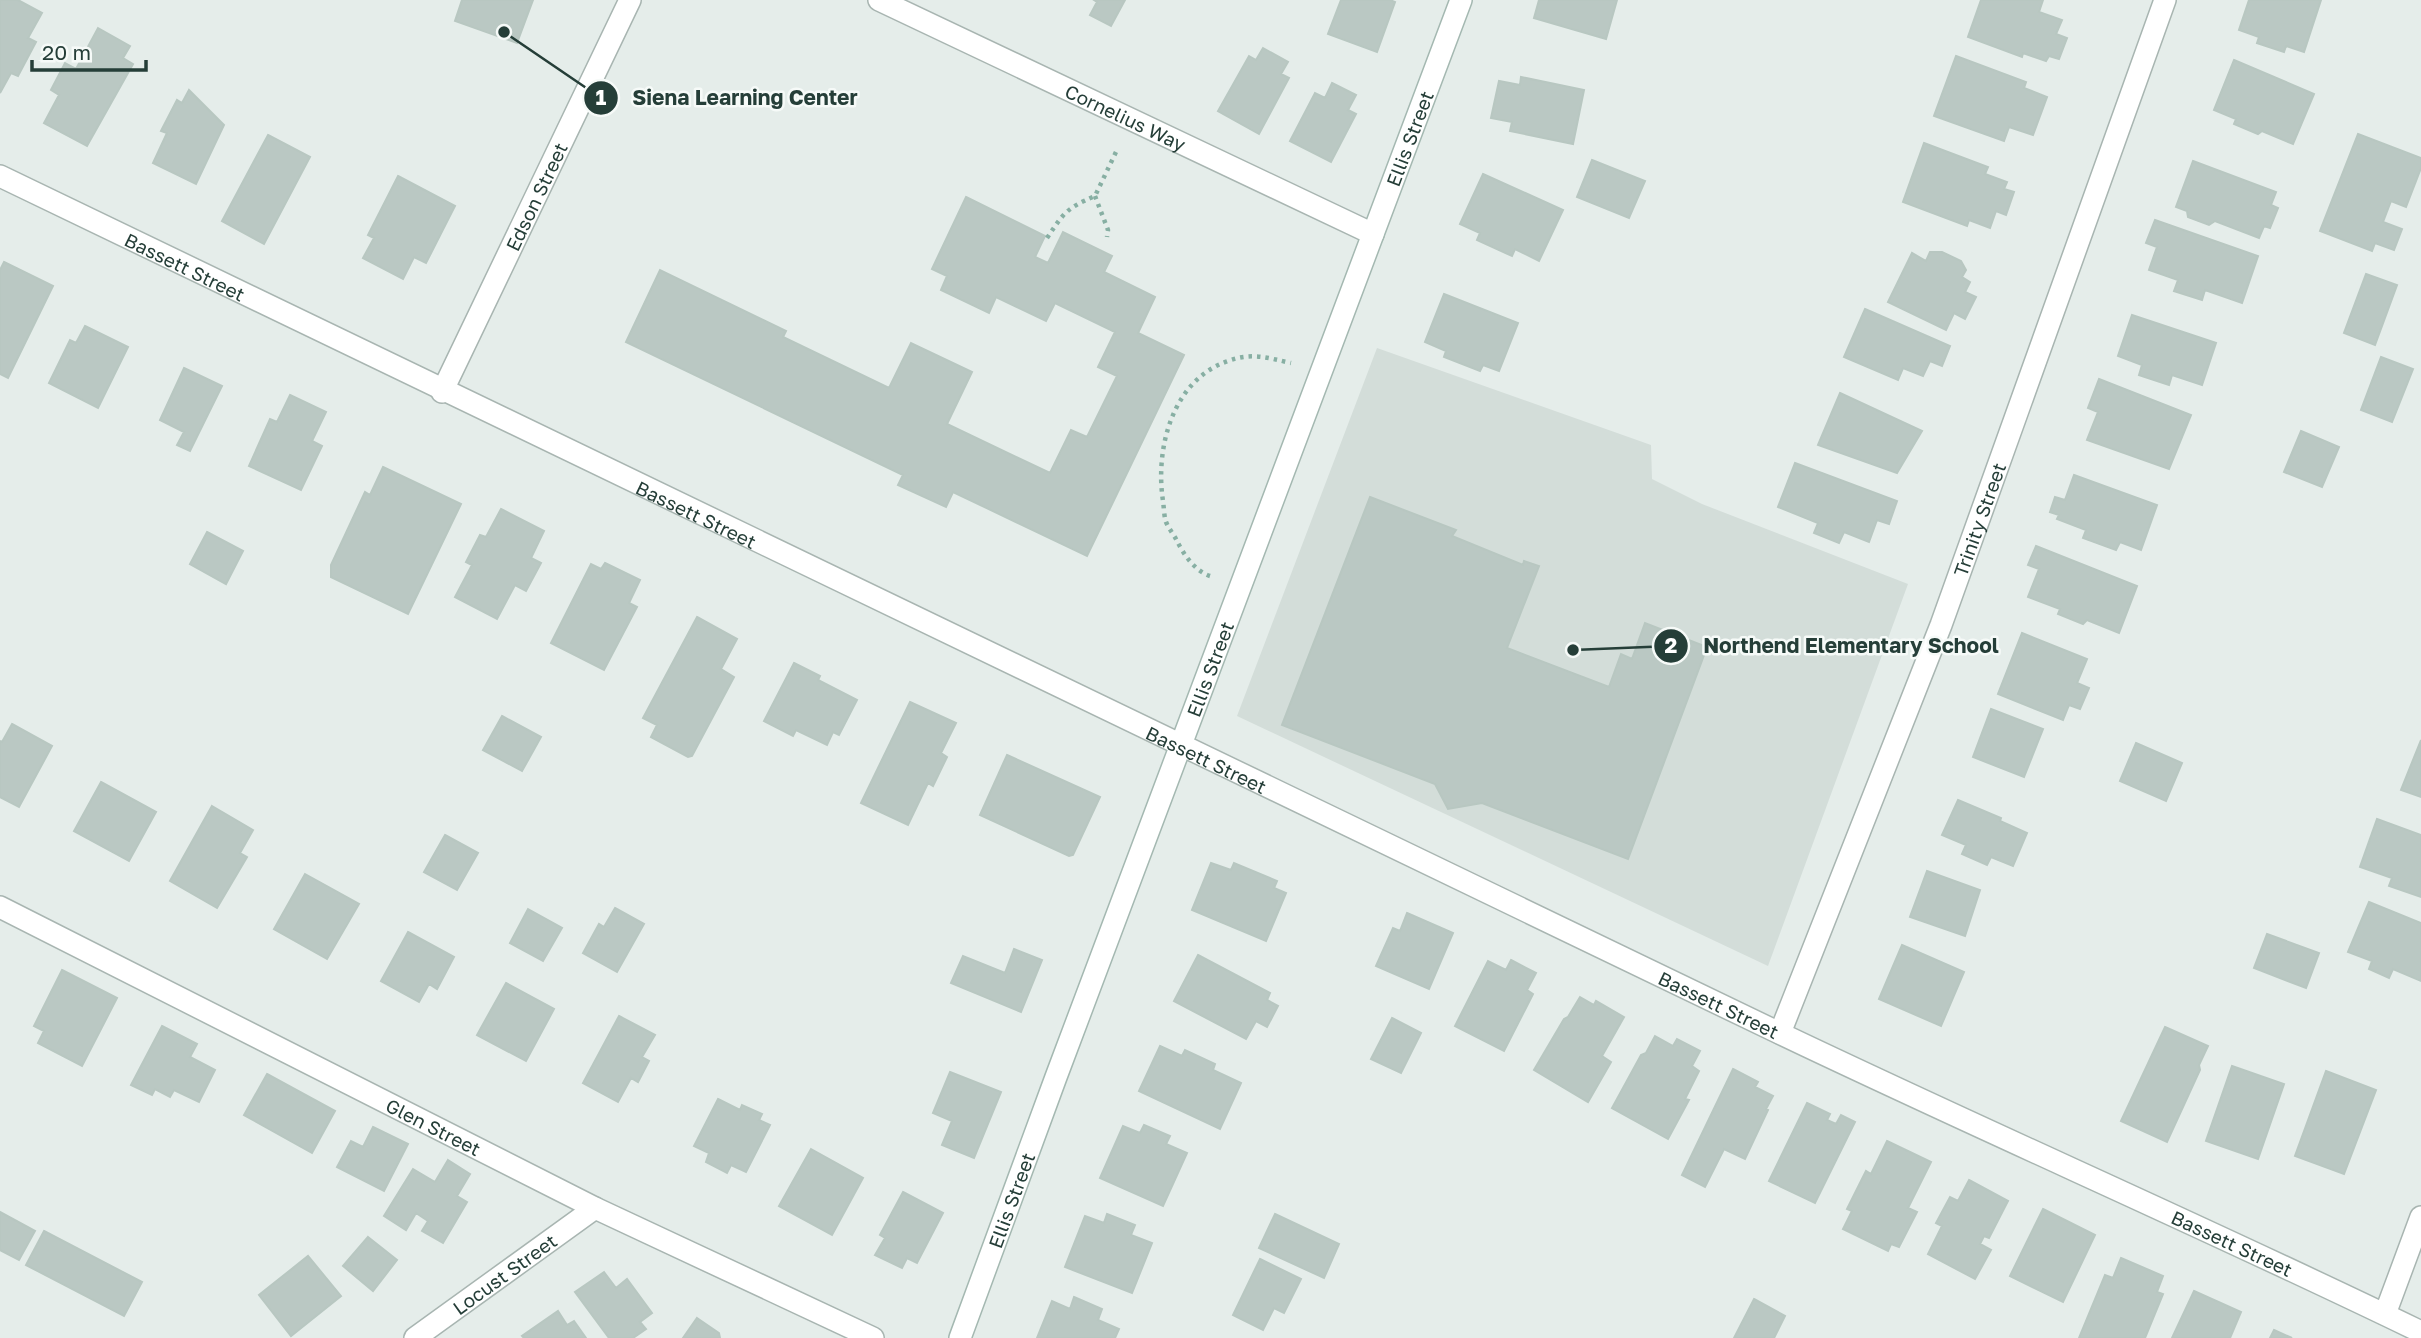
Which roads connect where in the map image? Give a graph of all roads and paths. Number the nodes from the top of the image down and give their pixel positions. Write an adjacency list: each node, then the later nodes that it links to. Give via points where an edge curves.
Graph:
1 (630, 0): 12 (street, Edson Street)
2 (879, 0): 8 (street, Cornelius Way)
3 (1461, 0): 8 (street, Ellis Street)
4 (2165, 0): 16 (street, Trinity Street, via 1941,625)
5 (1116, 152): 7 (path)
6 (0, 176): 12 (street, Bassett Street)
7 (1094, 196): 9 (path); 10 (path, via 1063,214)
8 (1373, 234): 14 (street, Ellis Street)
9 (1107, 237)
10 (1047, 238)
11 (1291, 363): 13 (path, via 1253,356 1229,360 1197,379 1172,416 1165,435 1160,483 1166,522 1183,553)
12 (442, 392): 14 (street, Bassett Street)
13 (1209, 576)
14 (1181, 747): 16 (street, Bassett Street); 23 (street, Ellis Street)
15 (0, 907): 17 (street, Glen Street)
16 (1780, 1033): 19 (street, Bassett Street)
17 (595, 1208): 21 (street, Locust Street); 22 (street, Glen Street)
18 (2421, 1217): 19 (street)
19 (2385, 1314): 20 (street, Bassett Street)
20 (2421, 1332)
21 (415, 1338)
22 (873, 1338)
23 (960, 1338)

